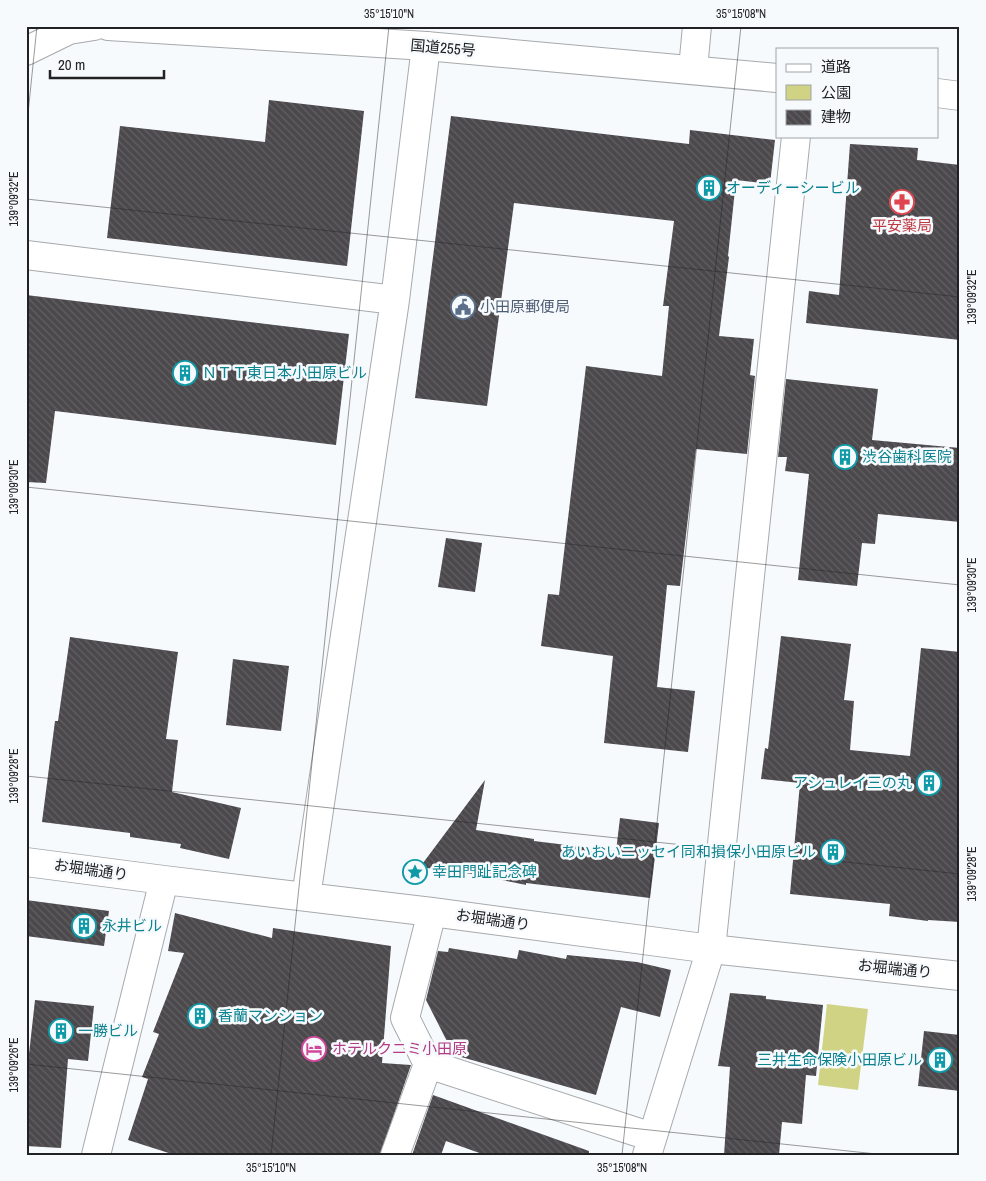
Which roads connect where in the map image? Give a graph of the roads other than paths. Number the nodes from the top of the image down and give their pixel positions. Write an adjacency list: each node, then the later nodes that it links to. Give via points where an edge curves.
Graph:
1 (94, 26): 5 (main road, via 69,30)
2 (108, 26): 4 (main road, 国道255号)
3 (697, 26): 6 (main road)
4 (426, 46): 6 (main road, 国道255号); 12 (main road)
5 (26, 50)
6 (694, 70): 7 (main road, 国道255号)
7 (776, 78)
8 (938, 94): 9 (main road)
9 (960, 96)
10 (796, 138): 17 (main road)
11 (26, 255): 12 (main road)
12 (395, 300): 15 (main road)
13 (26, 862): 14 (main road, お堀端通り)
14 (164, 880): 15 (main road, お堀端通り); 21 (main road)
15 (306, 897): 16 (main road, お堀端通り)
16 (432, 912): 17 (main road, お堀端通り); 19 (main road, via 405,1018)
17 (710, 949): 18 (main road, お堀端通り); 20 (main road)
18 (960, 976)
19 (428, 1064): 20 (main road); 22 (main road)
20 (650, 1146)
21 (96, 1155)
22 (395, 1155)

